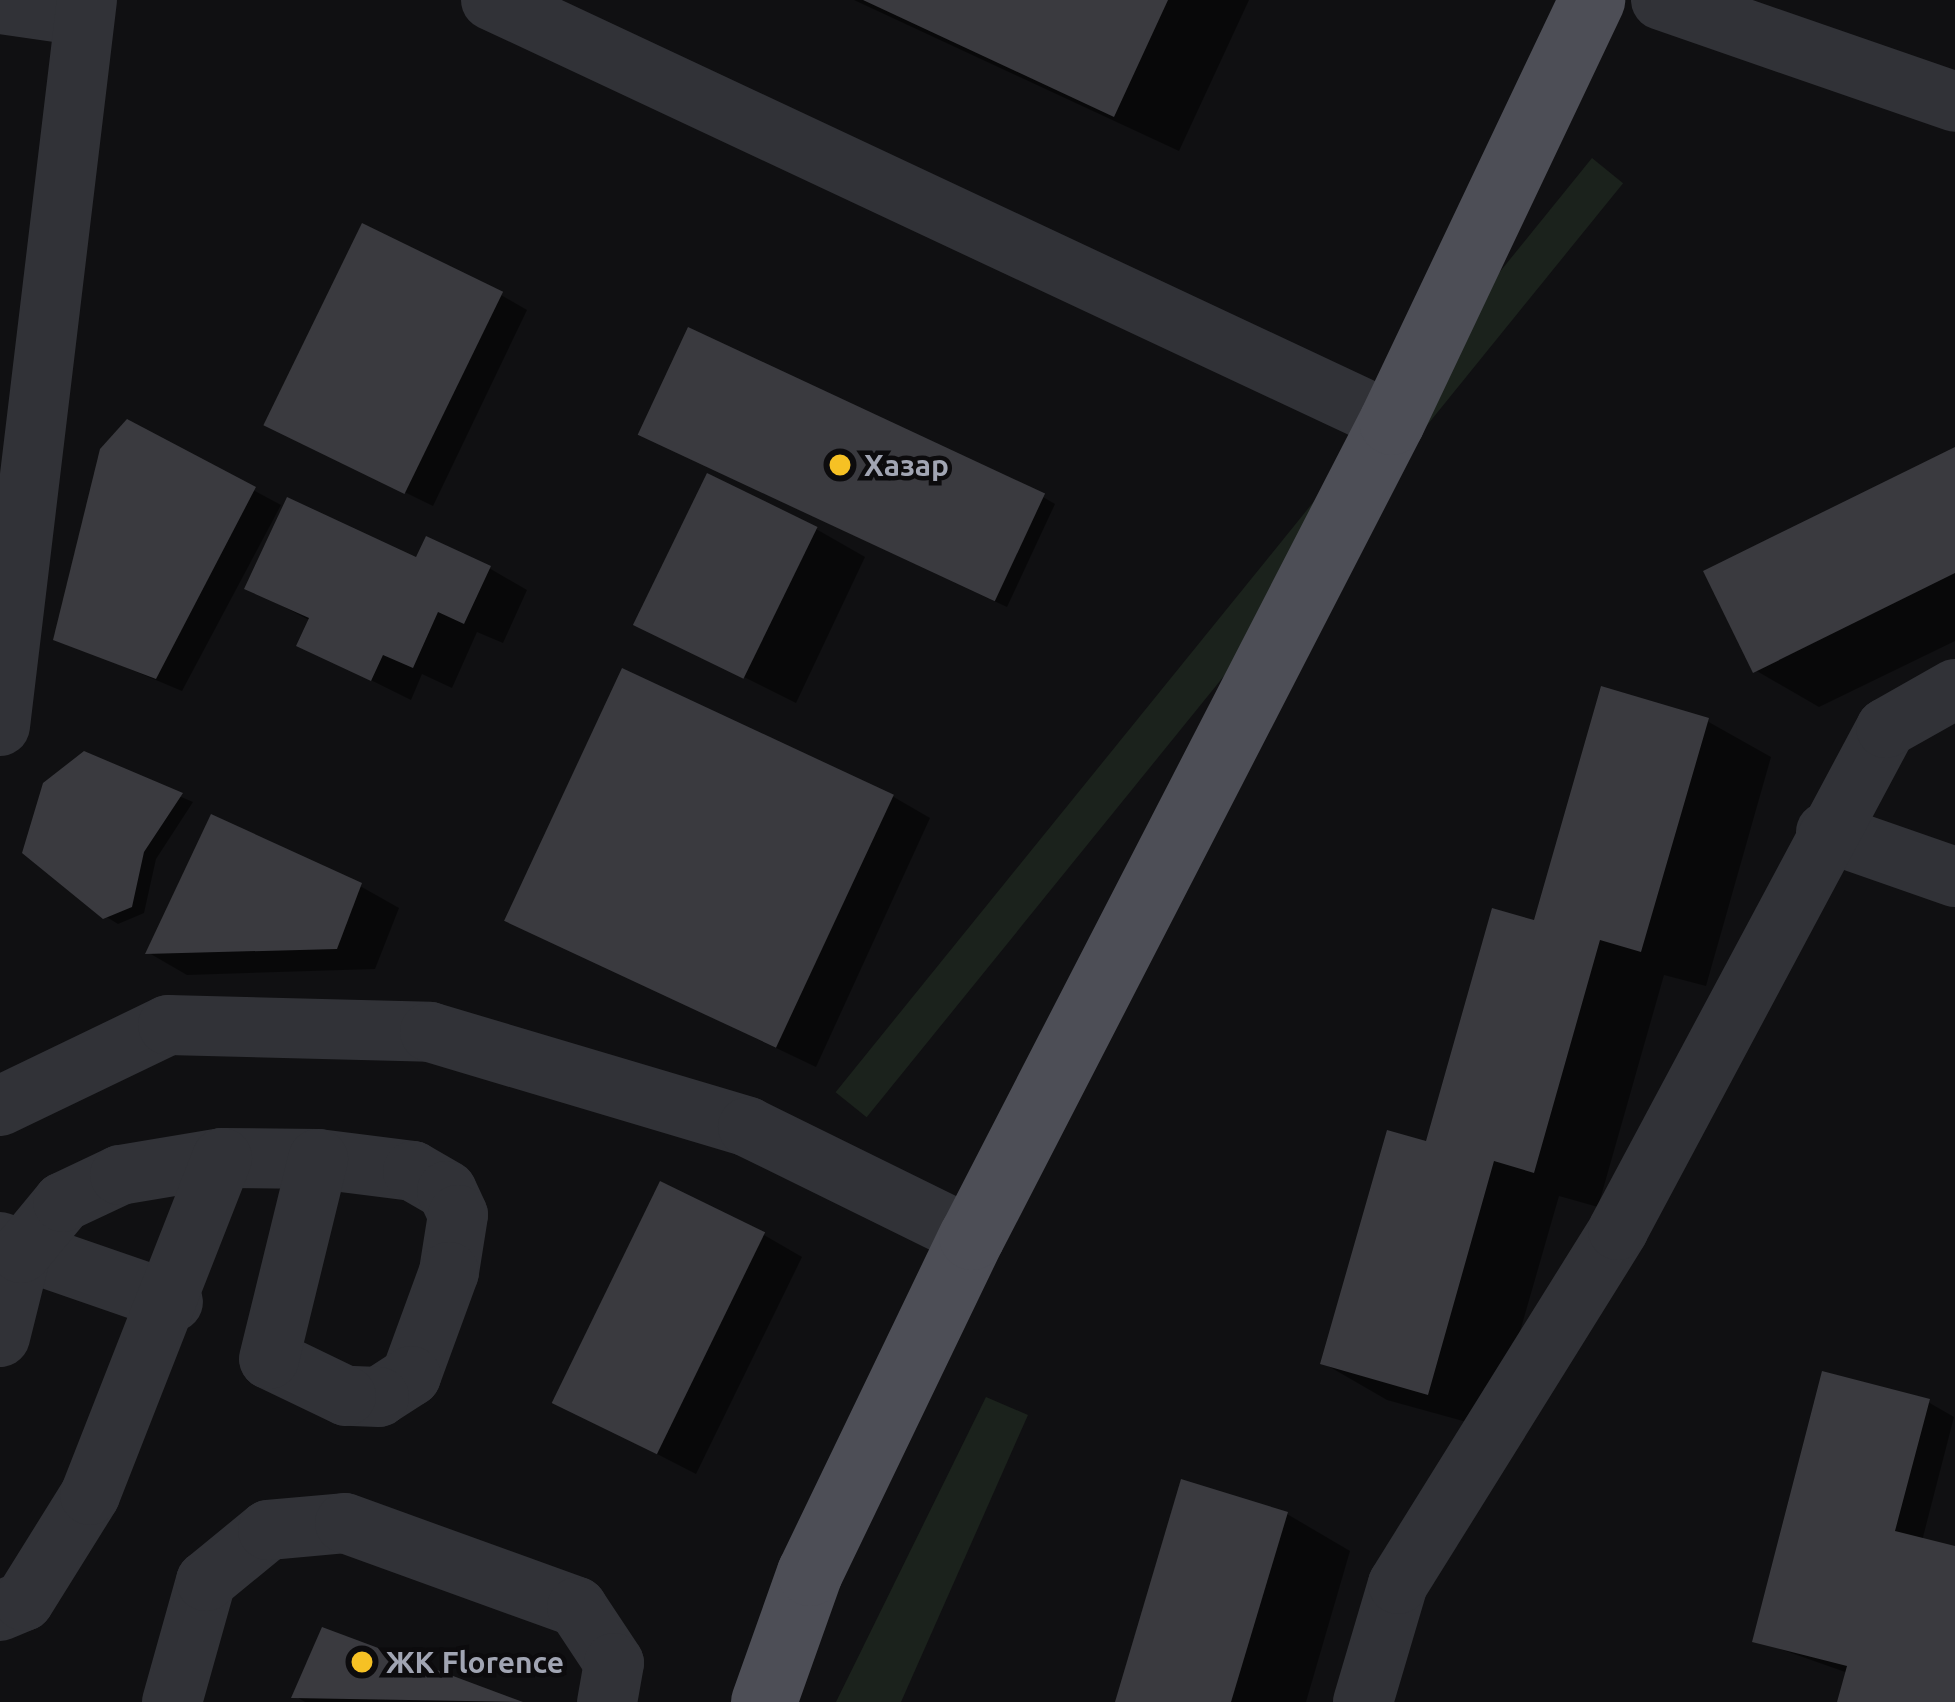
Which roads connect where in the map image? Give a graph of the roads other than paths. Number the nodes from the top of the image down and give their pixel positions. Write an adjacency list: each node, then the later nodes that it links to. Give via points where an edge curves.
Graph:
1 (491, 0): 7 (street)
2 (1592, 0): 7 (main road)
3 (1661, 0): 6 (street)
4 (0, 4): 5 (street)
5 (85, 8): 9 (street)
6 (1955, 102)
7 (1392, 422): 15 (main road)
8 (1955, 689): 10 (street, via 1886,728)
9 (1, 708)
10 (1826, 832): 11 (street); 23 (street, via 1618,1230 1397,1584)
11 (1955, 877)
12 (0, 1106): 15 (street, via 167,1025 430,1032 748,1126)
13 (222, 1158): 14 (street); 16 (street, via 101,1184 63,1202); 17 (street)
14 (318, 1159)
15 (972, 1237): 22 (main road, via 810,1573)
16 (10, 1247): 17 (street); 18 (street)
17 (173, 1302): 19 (street, via 90,1495 24,1601)
18 (0, 1337)
19 (0, 1611)
20 (172, 1702): 21 (street, via 206,1581 268,1529 345,1522 577,1606 614,1663)
21 (607, 1702)
22 (764, 1702)
23 (1363, 1702)

